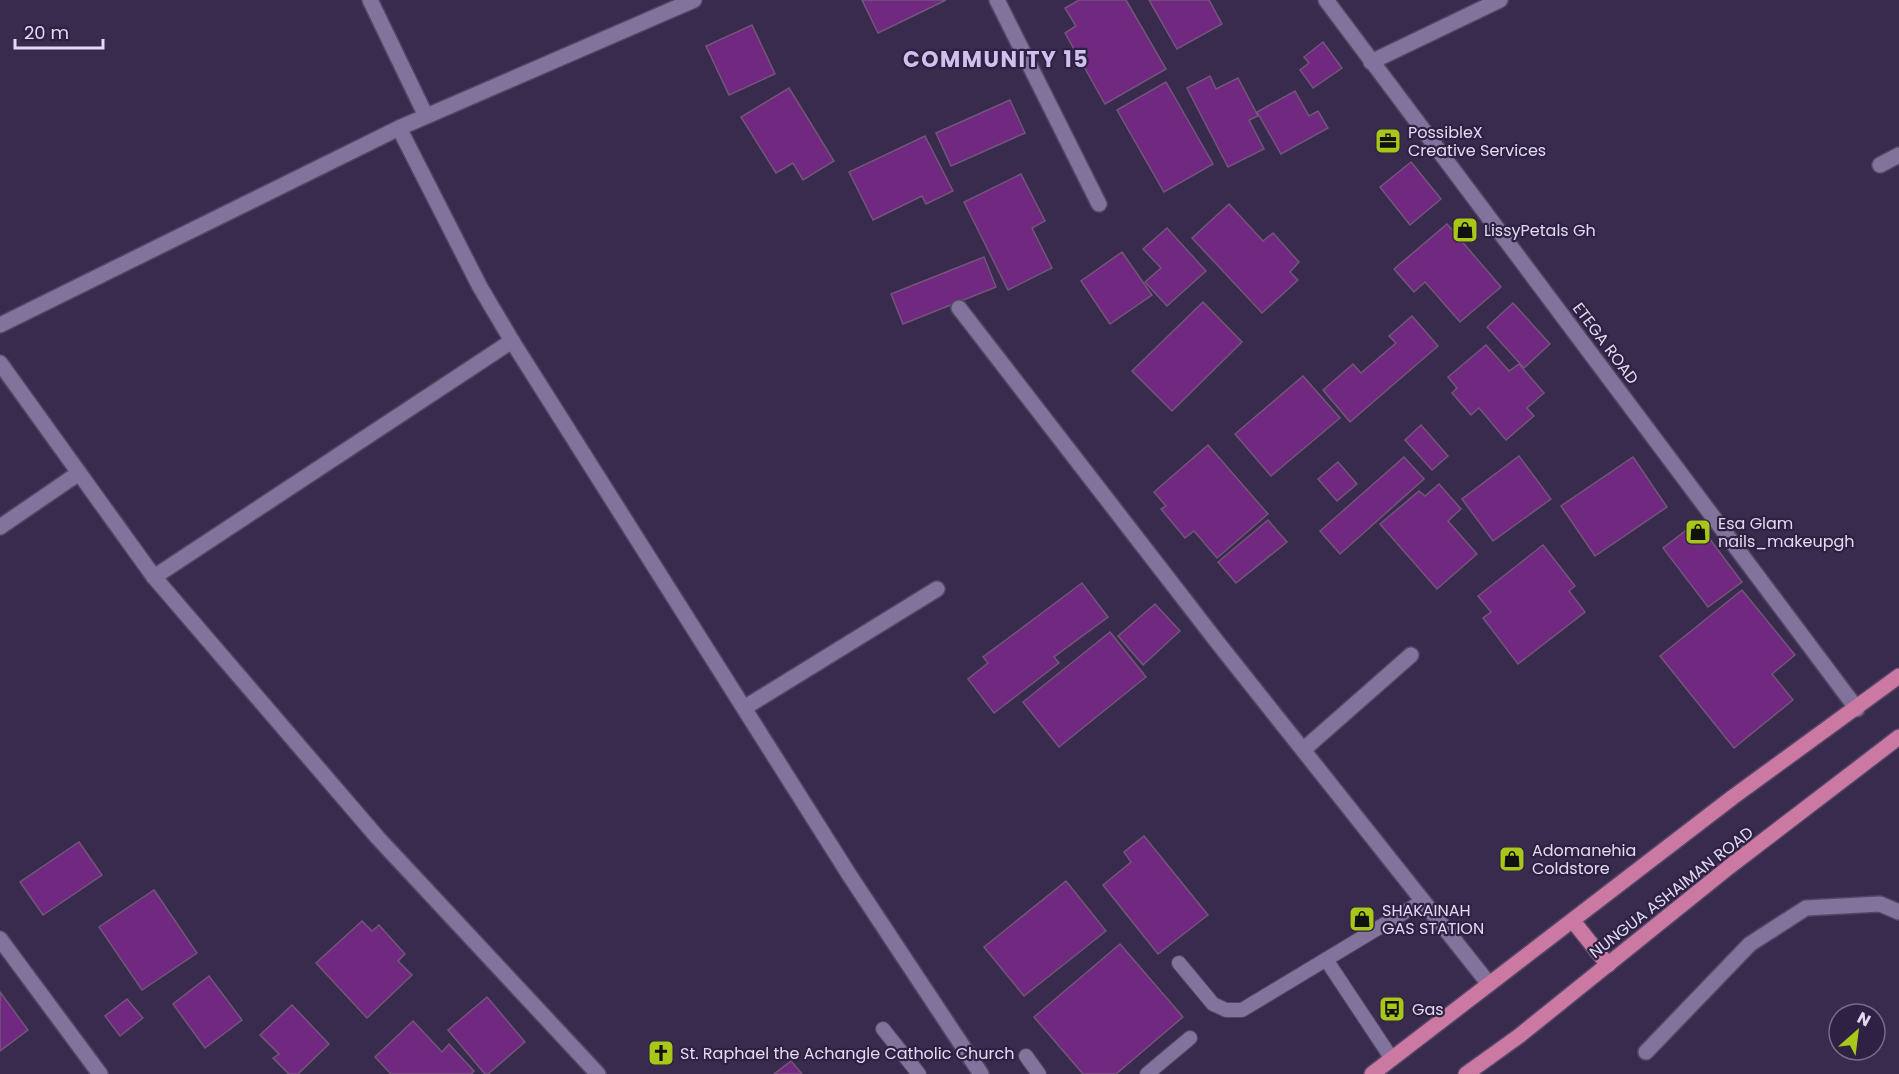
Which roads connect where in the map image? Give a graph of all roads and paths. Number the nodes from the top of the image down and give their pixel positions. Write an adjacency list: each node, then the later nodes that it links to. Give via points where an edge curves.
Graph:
1 (370, 0): 7 (street)
2 (694, 0): 7 (street)
3 (997, 0): 11 (street)
4 (1326, 0): 6 (street, ETEGA ROAD)
5 (1500, 0): 6 (street)
6 (1371, 62): 23 (street, ETEGA ROAD)
7 (426, 116): 8 (street)
8 (399, 128): 13 (street); 14 (street, via 480,287)
9 (1899, 155): 10 (street)
10 (1880, 165)
11 (1099, 204)
12 (959, 308): 25 (street)
13 (0, 325)
14 (513, 341): 18 (street); 22 (street)
15 (0, 363): 16 (street)
16 (79, 473): 17 (street); 18 (street)
17 (0, 527)
18 (154, 577): 40 (street, via 378,838)
19 (937, 589): 22 (street)
20 (1411, 655): 25 (street)
21 (1899, 676): 23 (main road)
22 (744, 708): 42 (street)
23 (1857, 709): 28 (main road, via 1733,797)
24 (1899, 737): 32 (main road, NUNGUA ASHAIMAN ROAD)
25 (1303, 750): 26 (street)
26 (1423, 901): 30 (lane); 33 (street)
27 (1899, 912): 36 (street, via 1880,904 1806,908 1750,944)
28 (1573, 921): 32 (main road); 33 (main road)
29 (0, 939): 39 (street)
30 (1327, 961): 31 (lane, via 1242,1010 1226,1010 1213,1004); 38 (lane)
31 (1179, 963)
32 (1608, 965): 46 (main road, NUNGUA ASHAIMAN ROAD)
33 (1489, 984): 38 (main road)
34 (883, 1029): 41 (lane)
35 (1190, 1038): 44 (lane)
36 (1646, 1052)
37 (1026, 1056): 43 (lane)
38 (1392, 1059): 45 (main road)
39 (100, 1074)
40 (598, 1074)
41 (919, 1074)
42 (981, 1074)
43 (1039, 1074)
44 (1147, 1074)
45 (1372, 1074)
46 (1466, 1074)

